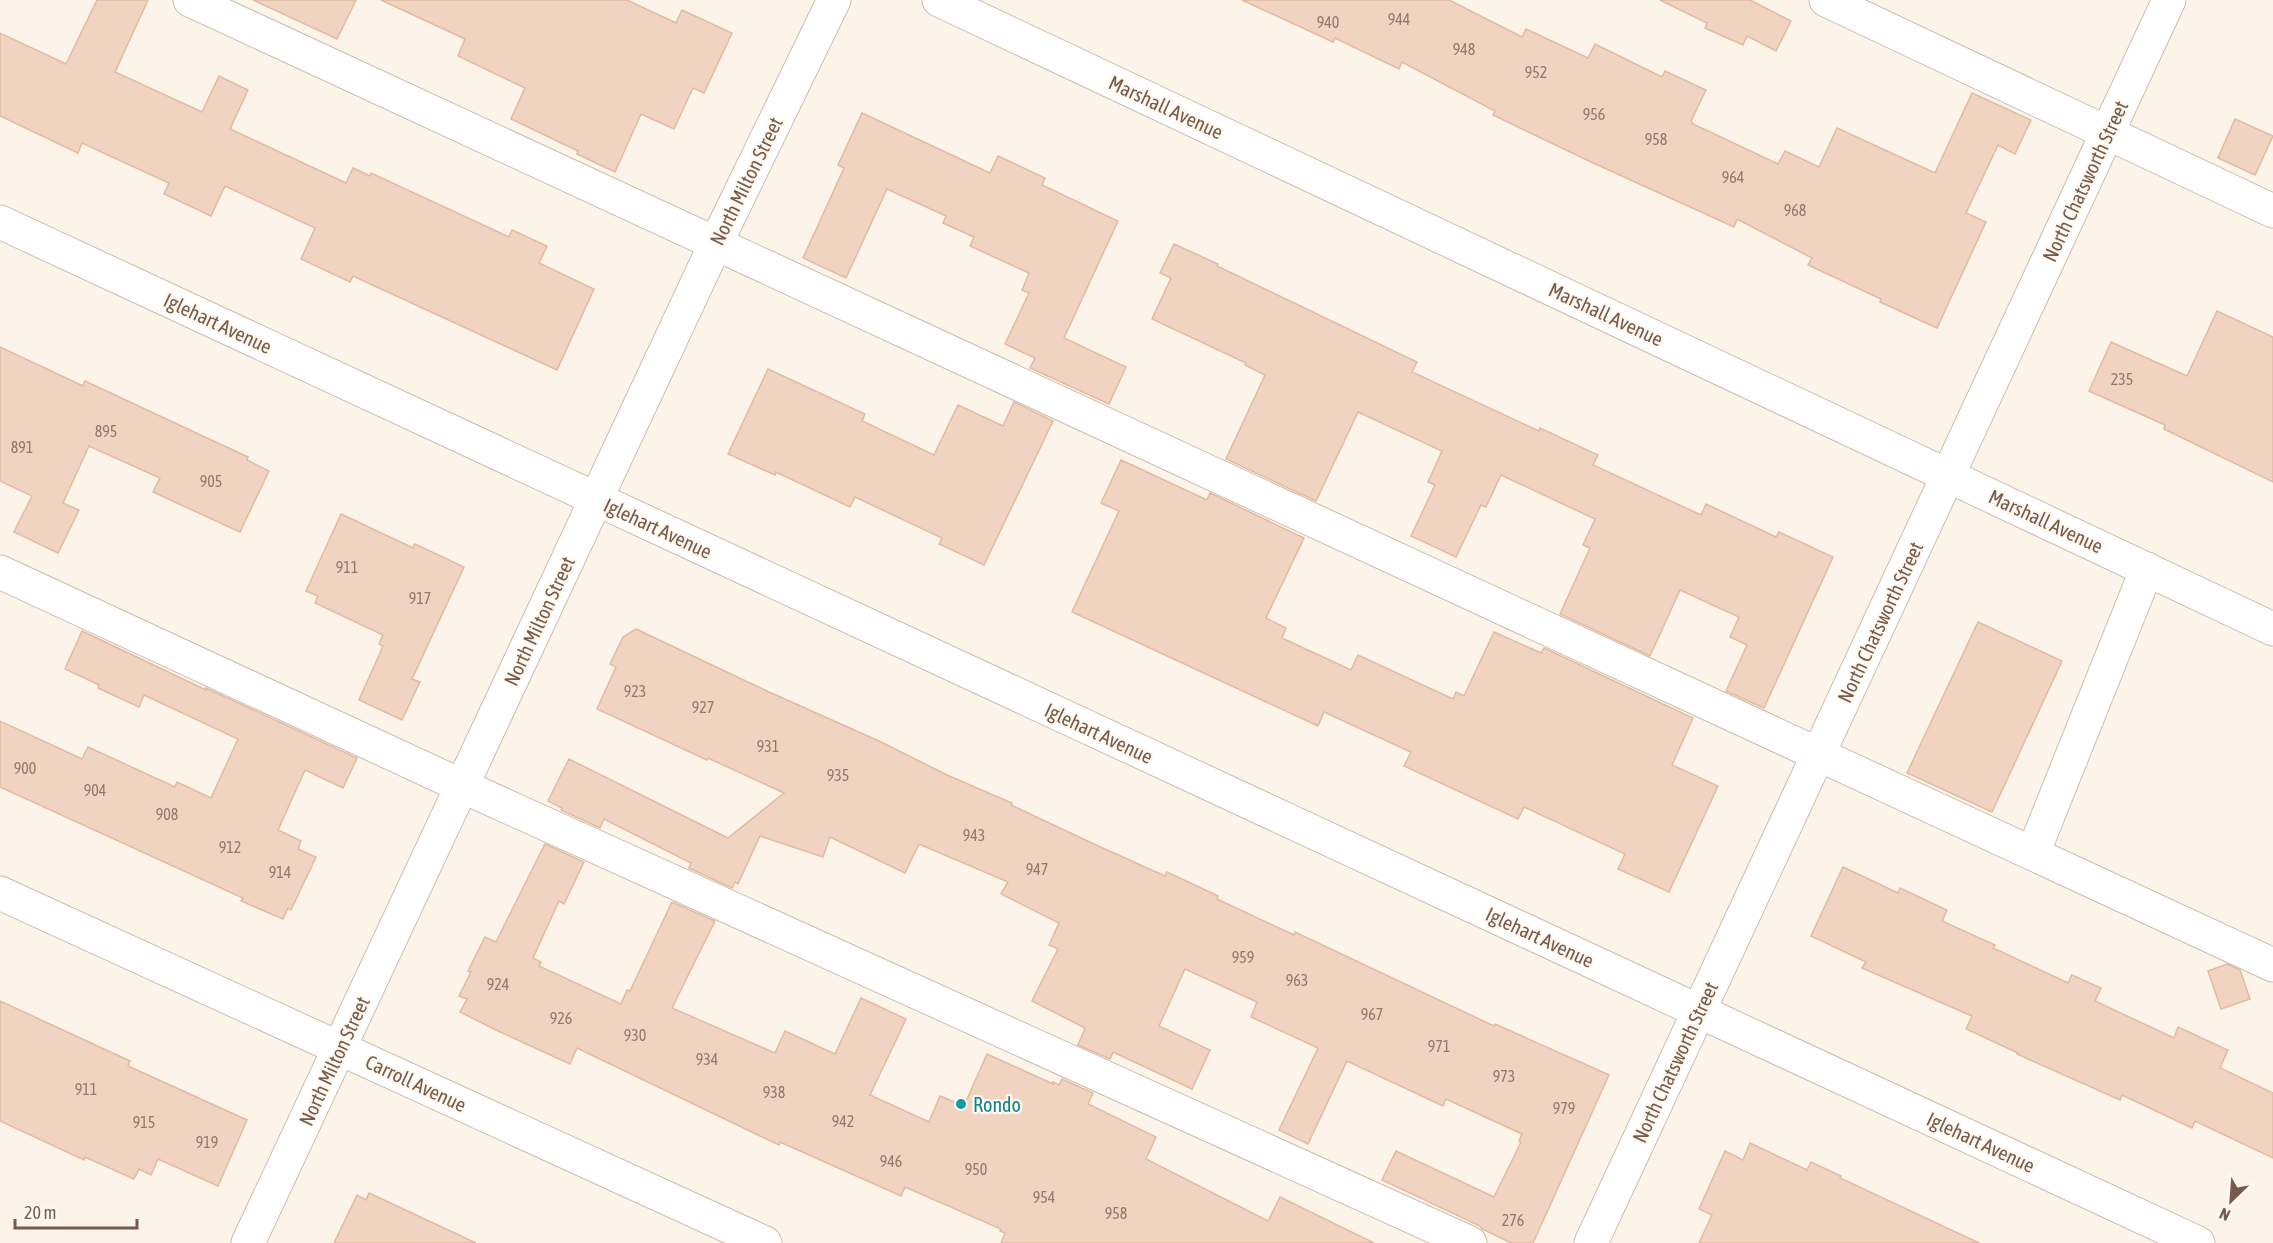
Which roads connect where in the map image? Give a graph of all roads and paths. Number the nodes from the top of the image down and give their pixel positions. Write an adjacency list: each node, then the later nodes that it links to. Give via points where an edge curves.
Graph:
1 (190, 0): 9 (street)
2 (834, 0): 9 (street, North Milton Street)
3 (939, 0): 10 (street, Marshall Avenue)
4 (1826, 0): 6 (street)
5 (2169, 0): 6 (street, North Chatsworth Street)
6 (2107, 133): 7 (street); 10 (street, North Chatsworth Street)
7 (2273, 211)
8 (0, 222): 11 (street, Iglehart Avenue)
9 (715, 244): 11 (street, North Milton Street); 15 (street)
10 (1949, 475): 12 (street, Marshall Avenue); 15 (street, North Chatsworth Street)
11 (596, 499): 16 (street, North Milton Street); 20 (street, Iglehart Avenue)
12 (2147, 569): 14 (street, Marshall Avenue); 17 (street)
13 (0, 572): 16 (street)
14 (2273, 629)
15 (1819, 753): 17 (street); 20 (street, North Chatsworth Street)
16 (462, 786): 21 (street, North Milton Street); 24 (street)
17 (2033, 853): 19 (street)
18 (0, 893): 21 (street, Carroll Avenue)
19 (2273, 965)
20 (1699, 1011): 25 (street, North Chatsworth Street); 26 (street, Iglehart Avenue)
21 (340, 1048): 22 (street, North Milton Street); 23 (street, Carroll Avenue)
22 (248, 1243)
23 (765, 1243)
24 (1470, 1243)
25 (1591, 1243)
26 (2198, 1243)

